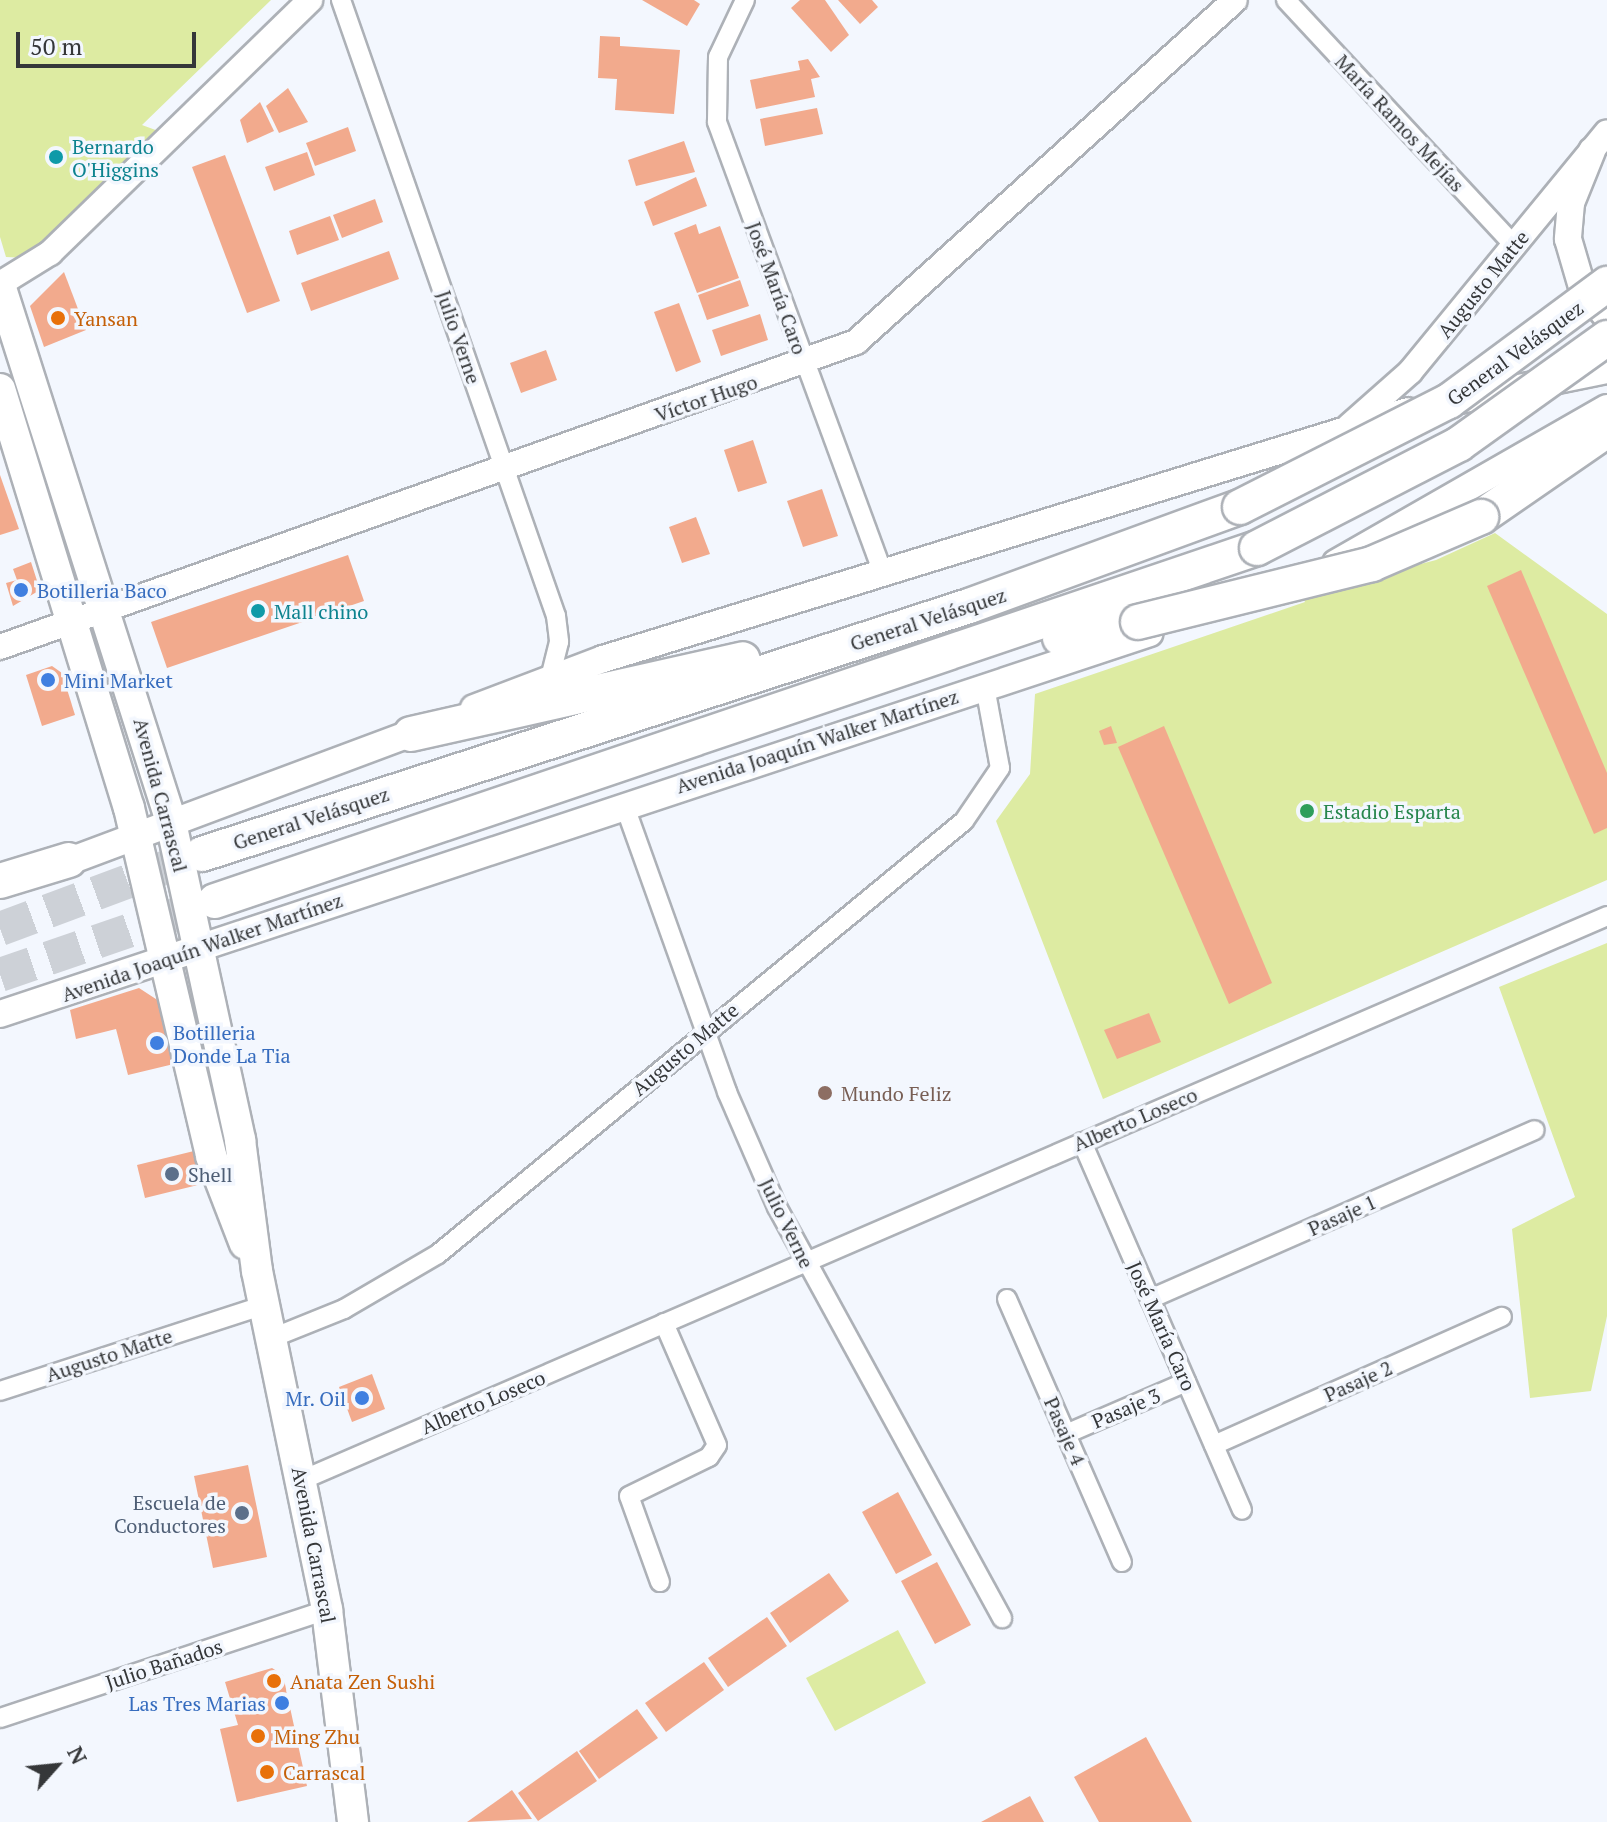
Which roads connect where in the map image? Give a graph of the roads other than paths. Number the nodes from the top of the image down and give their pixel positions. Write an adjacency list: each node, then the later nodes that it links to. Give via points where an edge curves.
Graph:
1 (310, 0): 8 (street, via 50,253)
2 (341, 0): 18 (street, Julio Verne)
3 (745, 0): 12 (street, José María Caro, via 718,57 717,122)
4 (1235, 0): 12 (street, Víctor Hugo, via 875,329)
5 (1286, 0): 7 (street, María Ramos Mejías)
6 (1600, 142): 7 (street, Augusto Matte); 10 (main road, via 1571,203 1568,239 1582,287)
7 (1514, 245): 16 (street, Augusto Matte, via 1410,372)
8 (0, 284): 20 (main road, Avenida Carrascal)
9 (1607, 284): 21 (highway, General Velásquez, bridge, via 1449,401 1240,507)
10 (1607, 317)
11 (1607, 338): 24 (highway, General Velásquez, bridge, via 1459,444 1257,548)
12 (805, 363): 18 (street, Víctor Hugo); 19 (street, José María Caro)
13 (1607, 370): 16 (main road)
14 (0, 389): 22 (main road, Avenida Carrascal)
15 (1607, 408): 26 (main road, Avenida Joaquín Walker Martínez, via 1325,568)
16 (1349, 426): 19 (main road)
17 (1607, 430): 24 (highway, bridge, via 1481,517 1372,564 1138,622)
18 (504, 468): 20 (street, Víctor Hugo); 25 (street, Julio Verne, via 559,629)
19 (884, 576): 25 (main road)
20 (107, 606): 22 (street, Víctor Hugo); 29 (main road, Avenida Carrascal)
21 (969, 606): 27 (highway); 31 (highway, General Velásquez)
22 (74, 622): 23 (street, Víctor Hugo); 30 (main road, Avenida Carrascal)
23 (0, 647)
24 (891, 672): 35 (highway, General Velásquez)
25 (550, 677): 27 (main road)
26 (985, 687): 28 (main road, Avenida Joaquín Walker Martínez); 40 (street, Augusto Matte, via 1000,768 975,810)
27 (411, 734): 29 (main road)
28 (624, 804): 37 (main road, Avenida Joaquín Walker Martínez); 40 (street, Julio Verne)
29 (170, 818): 30 (main road); 37 (main road, Avenida Carrascal)
30 (136, 833): 32 (main road); 38 (main road, Avenida Carrascal)
31 (202, 854)
32 (69, 860): 33 (highway); 34 (main road)
33 (0, 881)
34 (0, 892)
35 (215, 901)
36 (1607, 916): 42 (street, Alberto Loseco)
37 (199, 948): 38 (main road, Avenida Joaquín Walker Martínez); 44 (main road, Avenida Carrascal, via 240,1140)
38 (166, 960): 39 (main road, Avenida Joaquín Walker Martínez); 44 (main road, Avenida Carrascal, via 211,1156)
39 (0, 1014)
40 (705, 1032): 43 (street, Julio Verne); 50 (street, Augusto Matte, via 438,1254 344,1309)
41 (1535, 1130): 46 (street, Pasaje 1)
42 (1082, 1142): 43 (street, Alberto Loseco); 46 (street, José María Caro)
43 (805, 1262): 49 (street, Alberto Loseco); 60 (street, Julio Verne)
44 (257, 1271): 47 (main road, Avenida Carrascal)
45 (1007, 1299): 53 (street, Pasaje 4)
46 (1150, 1299): 51 (street, José María Caro)
47 (265, 1305): 50 (main road, Avenida Carrascal); 52 (street, Augusto Matte)
48 (1502, 1317): 54 (street, Pasaje 2)
49 (664, 1323): 55 (street, Alberto Loseco); 58 (street, via 717,1445 709,1457 629,1496)
50 (272, 1338): 55 (main road, Avenida Carrascal)
51 (1186, 1382): 53 (street, Pasaje 3); 54 (street, José María Caro)
52 (0, 1391)
53 (1066, 1434): 57 (street, Pasaje 4)
54 (1214, 1445): 56 (street, José María Caro)
55 (302, 1480): 59 (main road, Avenida Carrascal)
56 (1242, 1510)
57 (1122, 1562)
58 (660, 1582)
59 (327, 1610): 61 (street, Julio Bañados); 62 (main road, Avenida Carrascal)
60 (1002, 1618)
61 (0, 1718)
62 (353, 1822)

